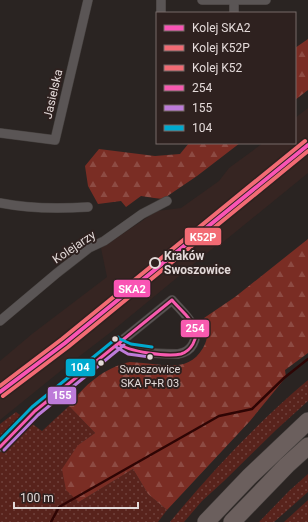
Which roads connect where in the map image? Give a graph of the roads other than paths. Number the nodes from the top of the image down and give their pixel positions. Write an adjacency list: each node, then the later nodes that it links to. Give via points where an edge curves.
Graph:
1 (88, 0): 8 (street, Jasielska, via 55,140)
2 (161, 0): 6 (street)
3 (202, 0): 4 (street)
4 (234, 0): 5 (street); 7 (street)
5 (266, 0)
6 (161, 12)
7 (234, 12)
8 (0, 134)
9 (167, 201): 12 (street, Kolejarzy, via 142,214 104,242 89,248)
10 (0, 203): 11 (street, via 50,209)
11 (88, 207)
12 (0, 321)
13 (118, 344): 13 (street, via 172,300 195,329 195,339 184,353 129,349); 16 (street, via 35,411)
14 (308, 421): 17 (highway)
15 (308, 446): 18 (highway)
16 (0, 447)
17 (206, 522)
18 (232, 522)

